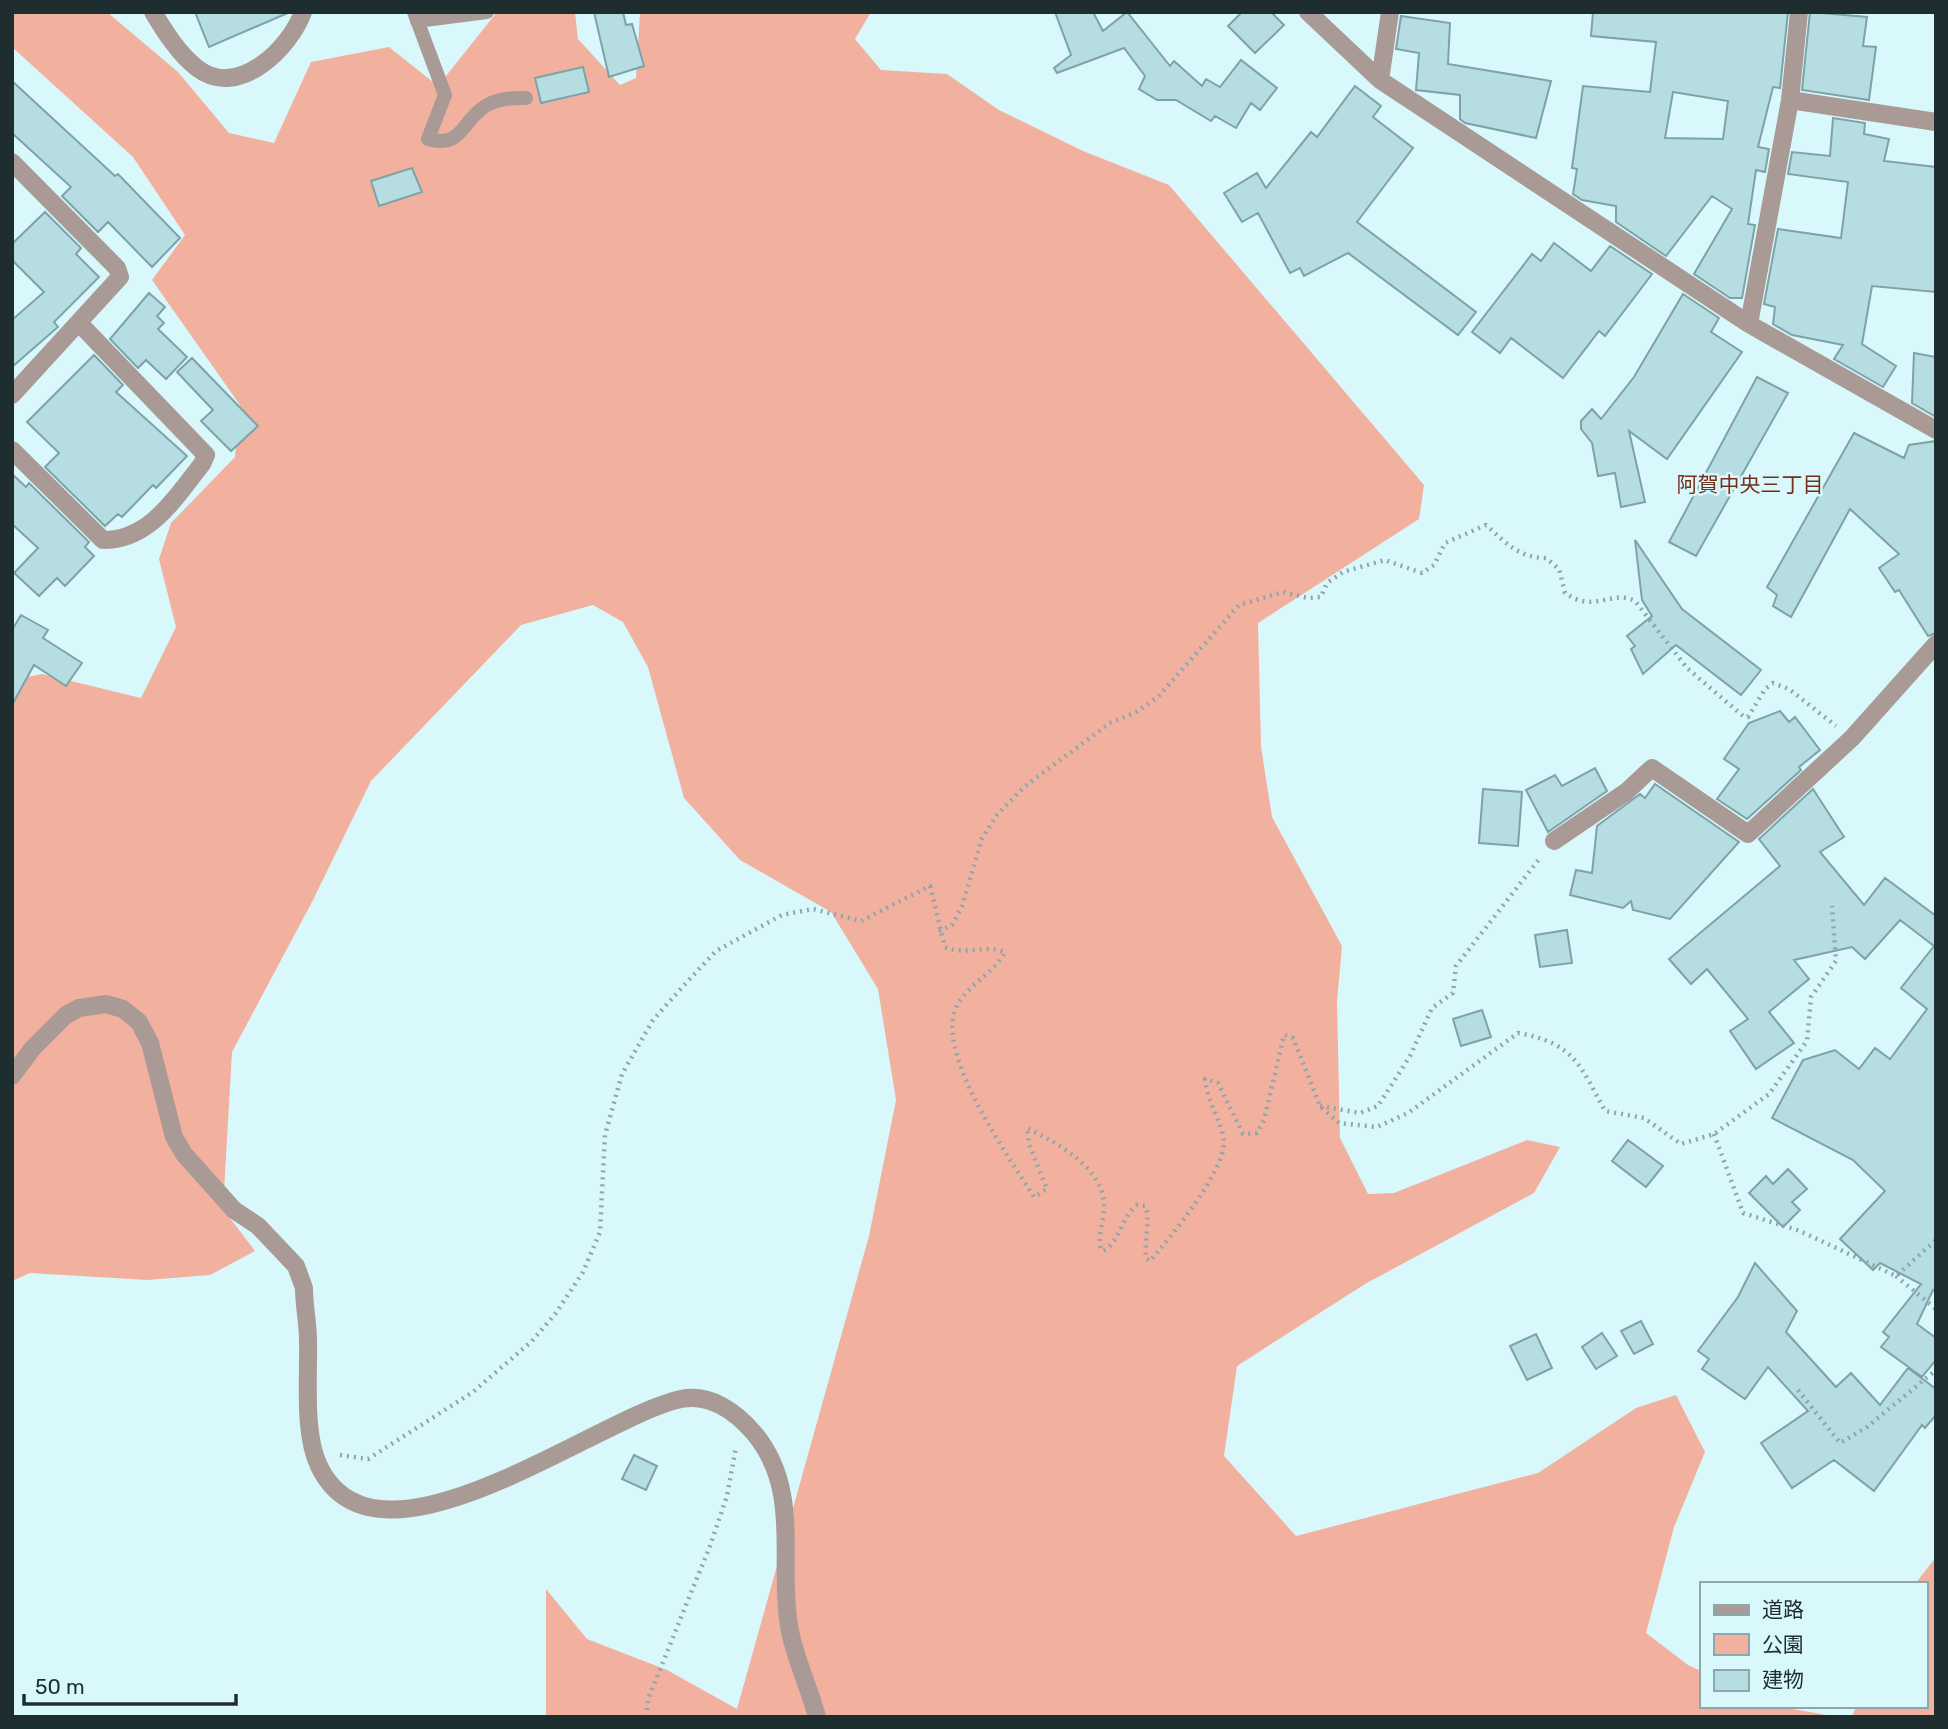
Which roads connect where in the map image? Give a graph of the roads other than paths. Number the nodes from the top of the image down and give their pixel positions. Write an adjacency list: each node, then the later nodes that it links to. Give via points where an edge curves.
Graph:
1 (153, 12): 2 (street, via 199,70 228,78 257,68 280,51 296,32)
2 (303, 12)
3 (487, 12): 7 (lane)
4 (1308, 12): 8 (street)
5 (1390, 12): 8 (street)
6 (1799, 12): 10 (street)
7 (415, 17): 9 (lane, via 445,94 428,139 441,143 458,136 486,106 503,98)
8 (1380, 80): 14 (street)
9 (526, 98)
10 (1790, 100): 11 (street); 14 (street)
11 (1936, 122)
12 (12, 162): 13 (street, via 117,268 120,277)
13 (79, 323): 15 (street); 17 (street, via 206,455 202,464 144,530 122,540 103,540)
14 (1749, 324): 16 (street)
15 (12, 395)
16 (1936, 430)
17 (12, 450)
18 (1936, 644): 19 (street, via 1852,738 1748,834 1652,768 1626,792)
19 (1554, 841)
20 (12, 1076): 21 (street, via 32,1049 79,1008 106,1004 123,1009 139,1022 158,1070 174,1137 184,1154 234,1210 258,1226 296,1266 304,1288 313,1449 319,1466 356,1505 390,1508 481,1489 682,1398 722,1405 769,1454 780,1484 788,1537 789,1627)
21 (817, 1717)

